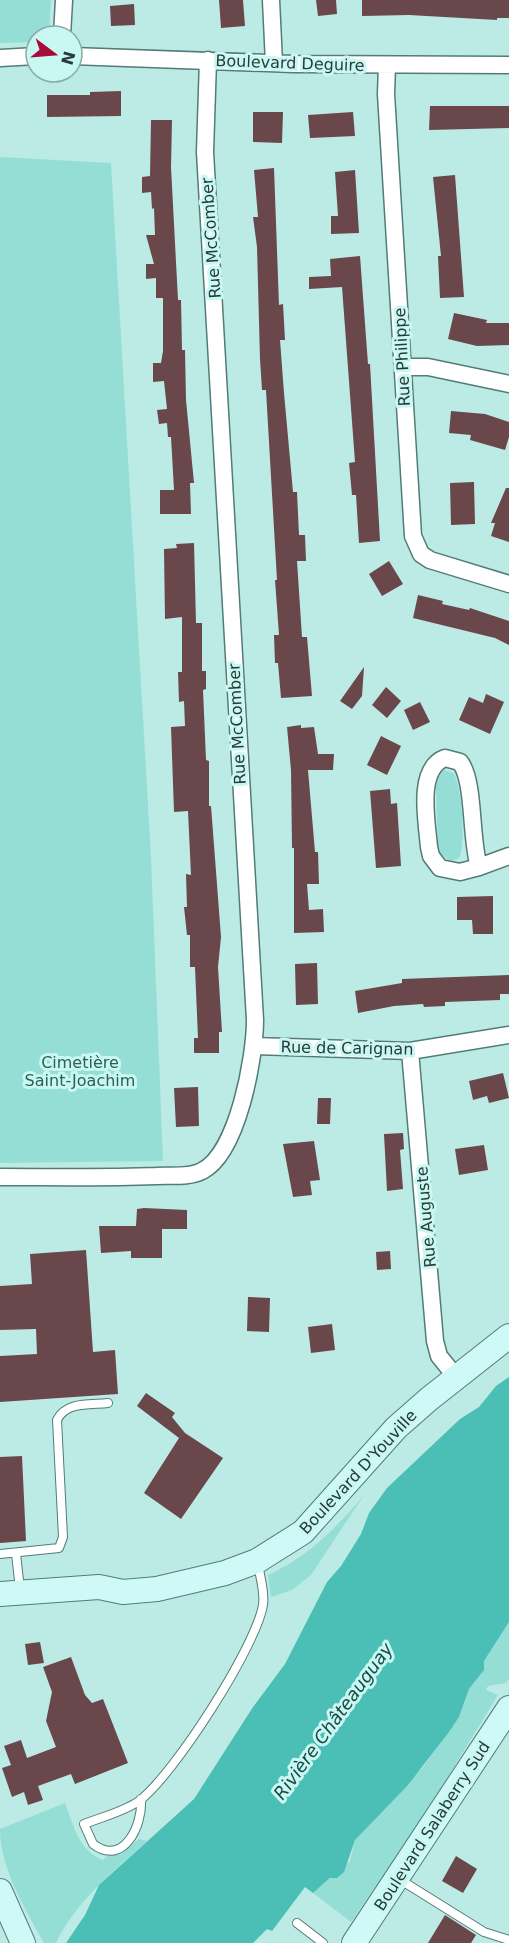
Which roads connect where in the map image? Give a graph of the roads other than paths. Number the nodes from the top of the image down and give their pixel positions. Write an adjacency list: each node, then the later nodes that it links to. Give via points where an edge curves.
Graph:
1 (64, 0): 3 (street)
2 (271, 0): 8 (street)
3 (63, 24)
4 (84, 56): 7 (street, Boulevard Deguire)
5 (24, 57): 6 (street)
6 (0, 58)
7 (208, 60): 8 (street, Boulevard Deguire); 17 (street, Rue McComber, via 205,152)
8 (274, 63): 9 (street, Boulevard Deguire)
9 (387, 65): 10 (street, Boulevard Deguire); 11 (street, Rue Philippe)
10 (509, 65)
11 (403, 367): 12 (street, via 428,367); 13 (street, Rue Philippe, via 413,536 418,550 430,560)
12 (509, 384)
13 (509, 584)
14 (509, 856): 15 (street)
15 (479, 867): 15 (street, via 472,838 468,776 460,762 445,758 434,765 427,785 431,856 447,871)
16 (509, 1035): 18 (street, Rue de Carignan)
17 (255, 1046): 18 (street, Rue de Carignan); 19 (street, Rue McComber, via 228,1136 216,1159 202,1171 190,1175 124,1177)
18 (410, 1051): 21 (street, Rue Auguste, via 435,1341 439,1356)
19 (0, 1177)
20 (509, 1336): 21 (street, Boulevard D'Youville)
21 (456, 1377): 25 (street, Boulevard D'Youville, via 379,1445 316,1521)
22 (108, 1403): 24 (lane, via 72,1406 58,1417 63,1542 54,1551)
23 (0, 1554): 24 (lane)
24 (16, 1554): 26 (lane)
25 (257, 1561): 26 (street, Boulevard D'Youville, via 193,1579 156,1573 122,1575 99,1587); 28 (lane, via 263,1605 245,1652 189,1741)
26 (10, 1594)
27 (509, 1708): 29 (street, Boulevard Salaberry Sud)
28 (141, 1799): 28 (lane, via 84,1824 93,1844 105,1850 121,1847 134,1835 141,1818)
29 (398, 1879): 33 (lane); 38 (street, Boulevard Salaberry Sud)
30 (0, 1891): 36 (street)
31 (0, 1922): 35 (street)
32 (297, 1923): 37 (lane)
33 (489, 1939): 34 (lane)
34 (509, 1940)
35 (12, 1943)
36 (22, 1943)
37 (323, 1943)
38 (354, 1943)

